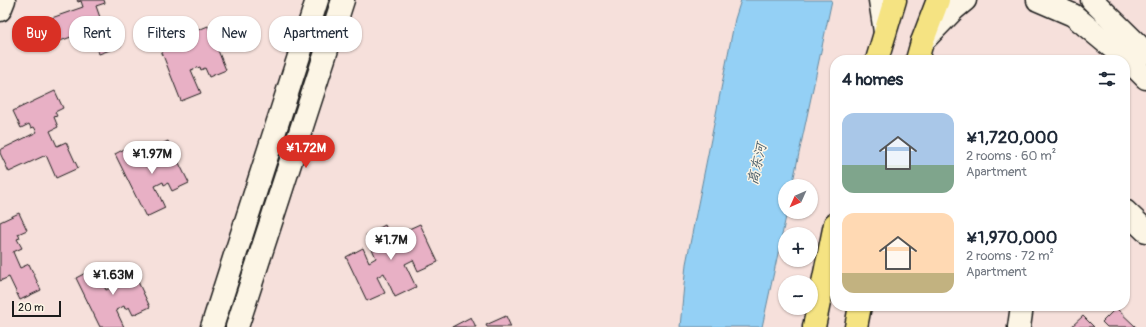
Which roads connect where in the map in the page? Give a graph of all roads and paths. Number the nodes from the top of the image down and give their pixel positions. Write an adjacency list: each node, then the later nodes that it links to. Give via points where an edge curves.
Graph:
1 (4, 0): 10 (street)
2 (318, 0): 23 (street)
3 (343, 0): 24 (street)
4 (880, 0): 11 (street)
5 (895, 0): 11 (main road)
6 (938, 0): 12 (main road)
7 (965, 0): 12 (street, via 954,9)
8 (1038, 0): 14 (street, via 1073,15)
9 (1092, 0): 15 (street)
10 (0, 10)
11 (885, 32): 13 (main road)
12 (919, 51)
13 (878, 55)
14 (1121, 55)
15 (1128, 55)
16 (1130, 57): 17 (street)
17 (1137, 68)
18 (1130, 216): 19 (street)
19 (1146, 231)
20 (830, 249): 25 (main road)
21 (859, 311): 26 (main road)
22 (1021, 311): 27 (street)
23 (212, 327)
24 (237, 327)
25 (814, 327)
26 (856, 327)
27 (1019, 327)

